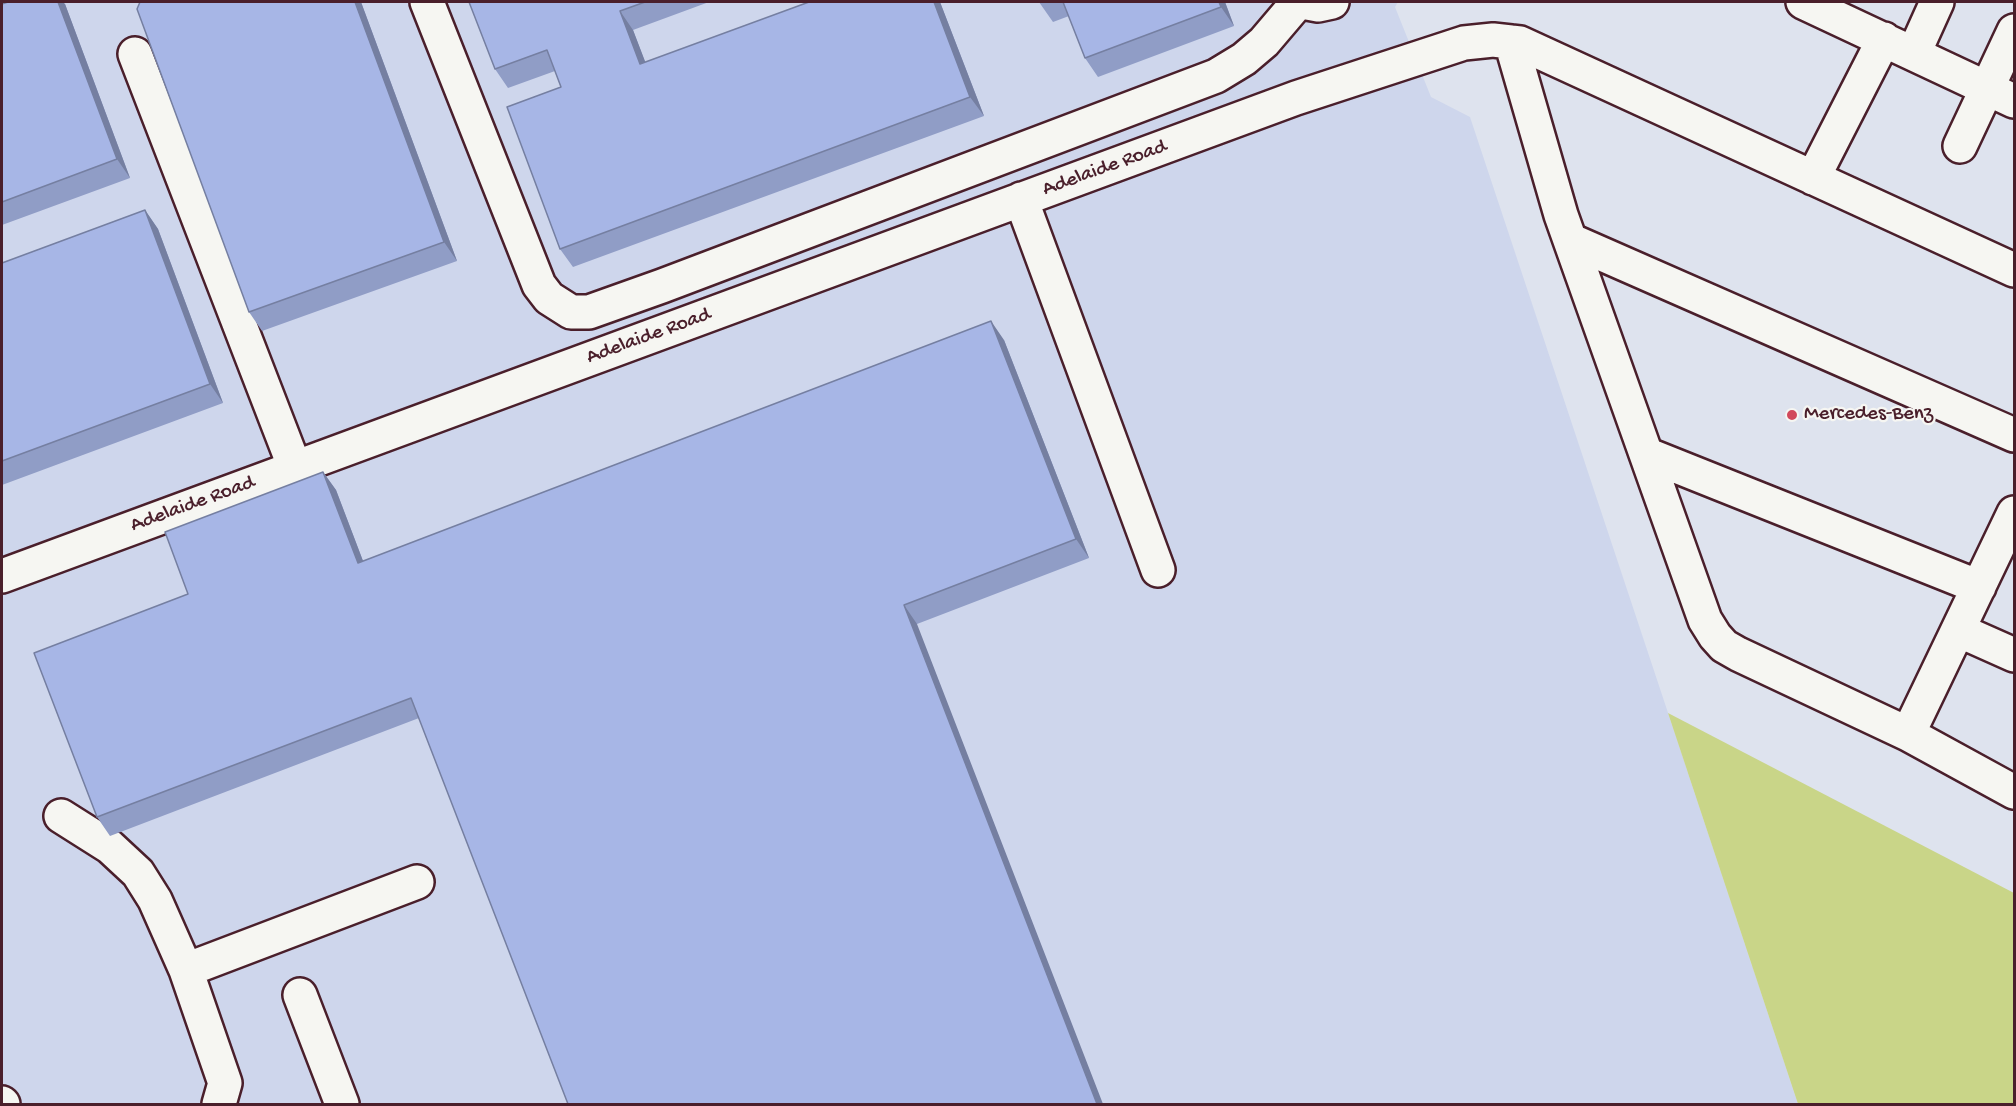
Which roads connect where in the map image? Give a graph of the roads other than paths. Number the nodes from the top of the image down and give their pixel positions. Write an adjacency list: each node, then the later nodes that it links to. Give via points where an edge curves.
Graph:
1 (427, 2): 2 (street, via 539,285 549,298 571,312 588,312 1216,76 1264,42)
2 (1300, 2): 3 (street)
3 (1332, 2)
4 (1803, 2): 7 (street)
5 (1938, 2): 9 (street)
6 (2014, 31): 11 (street)
7 (1884, 39): 9 (street); 13 (street)
8 (1511, 42): 13 (street, Adelaide Road); 14 (street, Adelaide Road, via 1464,43 1296,98); 15 (street)
9 (1914, 53): 11 (street)
10 (135, 54): 19 (street)
11 (2001, 94): 12 (street)
12 (1960, 146)
13 (1813, 178): 16 (street, Adelaide Road)
14 (1021, 199): 19 (street, Adelaide Road); 21 (street)
15 (1570, 240): 17 (street); 18 (street)
16 (2014, 270)
17 (2014, 435)
18 (1646, 454): 23 (street); 26 (street, via 1705,620 1725,646)
19 (294, 468): 22 (street, Adelaide Road)
20 (2014, 515): 23 (street)
21 (1158, 570)
22 (2, 576)
23 (1979, 587): 24 (street)
24 (1959, 630): 25 (street); 26 (street)
25 (2014, 655)
26 (1908, 734): 27 (street)
27 (2014, 792)
28 (61, 816): 30 (street, via 110,847 138,873 155,900)
29 (417, 882): 30 (street)
30 (186, 970): 32 (street, via 225,1083)
31 (300, 995): 33 (street)
32 (219, 1104)
33 (342, 1104)

